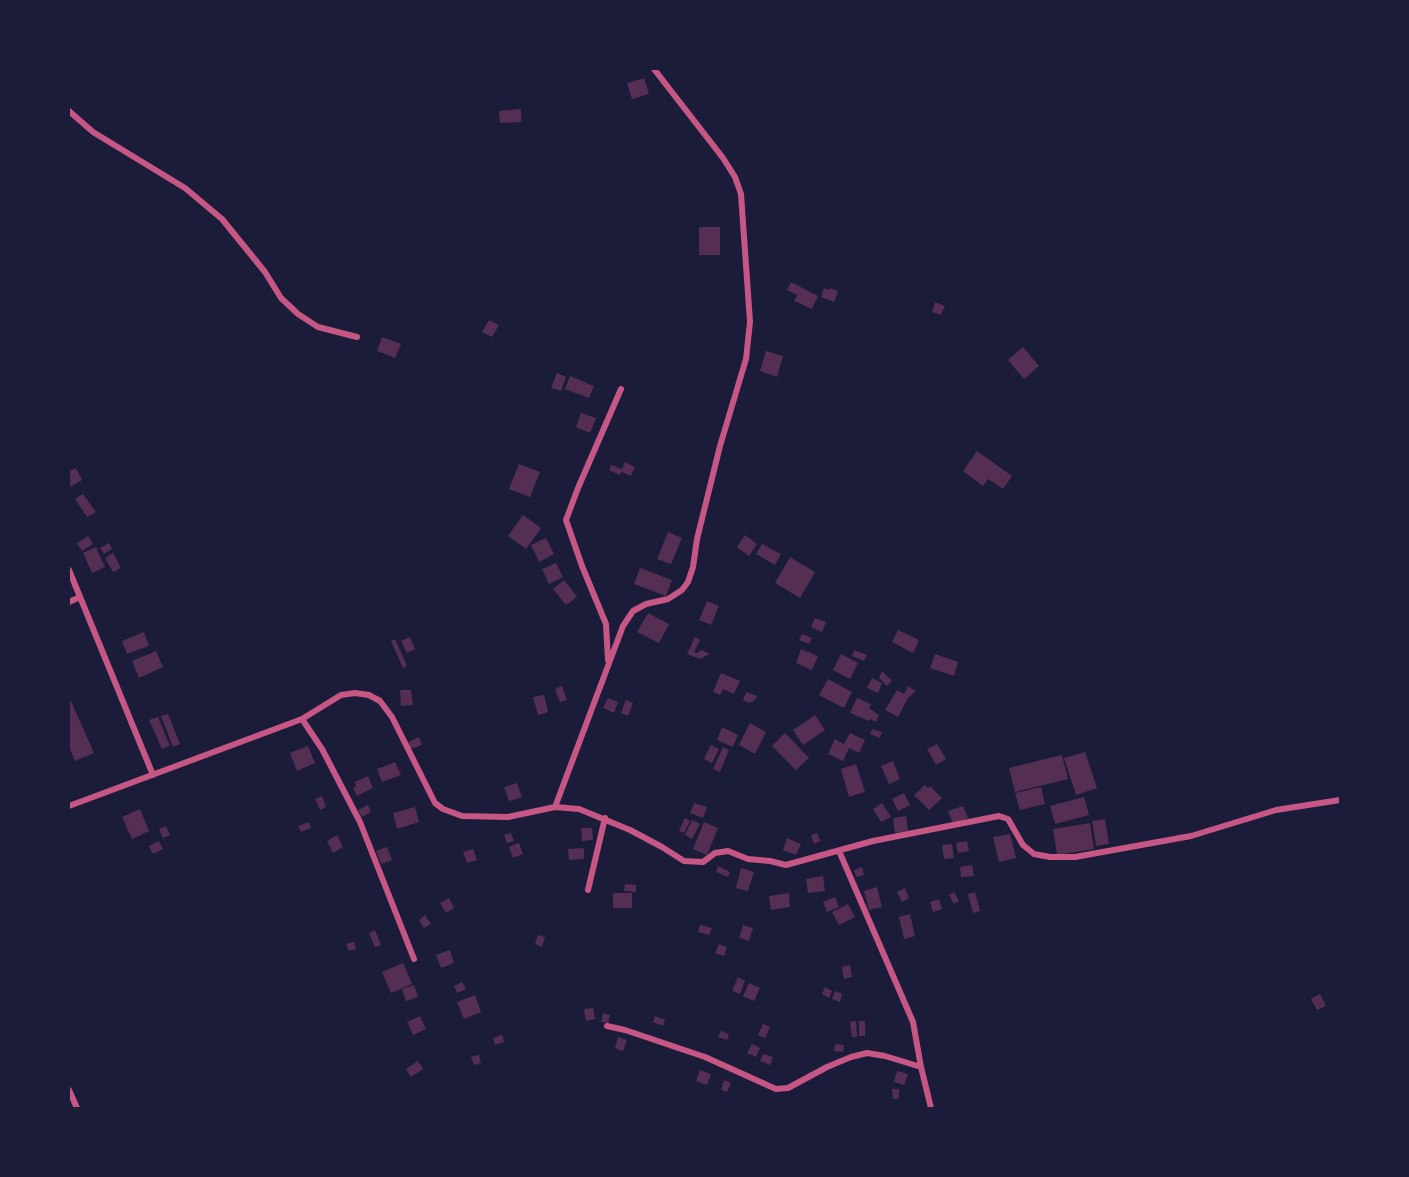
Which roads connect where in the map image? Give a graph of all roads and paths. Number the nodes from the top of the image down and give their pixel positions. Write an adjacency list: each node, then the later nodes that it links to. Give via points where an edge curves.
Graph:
1 (654, 69): 8 (street, via 735,177 741,194 750,322 746,359 687,582 668,599 633,611 622,626)
2 (69, 111): 3 (street, via 93,132 185,188 222,219 281,298 298,314 318,327)
3 (357, 337)
4 (621, 388): 8 (street, via 566,520 606,624)
5 (69, 570): 6 (street)
6 (80, 597): 7 (street); 10 (street)
7 (69, 602)
8 (608, 664): 13 (street)
9 (302, 719): 10 (street); 13 (street, via 341,695 369,695 380,701 392,717 435,803 443,808 462,816 508,817); 17 (street, via 360,822)
10 (153, 775): 12 (street)
11 (1340, 800): 15 (street, via 1276,810 1191,836 1076,857 1034,854 1023,845 1008,819 999,816)
12 (69, 806)
13 (555, 807): 14 (street, via 579,809)
14 (605, 818): 15 (street, via 684,861 703,862 716,853 728,851 786,866); 16 (street)
15 (839, 851): 19 (street, via 913,1022)
16 (588, 890)
17 (414, 959)
18 (607, 1026): 19 (street, via 705,1057 776,1089 788,1088 827,1067 867,1053)
19 (921, 1067): 22 (street)
20 (69, 1090): 21 (street)
21 (77, 1108)
22 (931, 1108)

